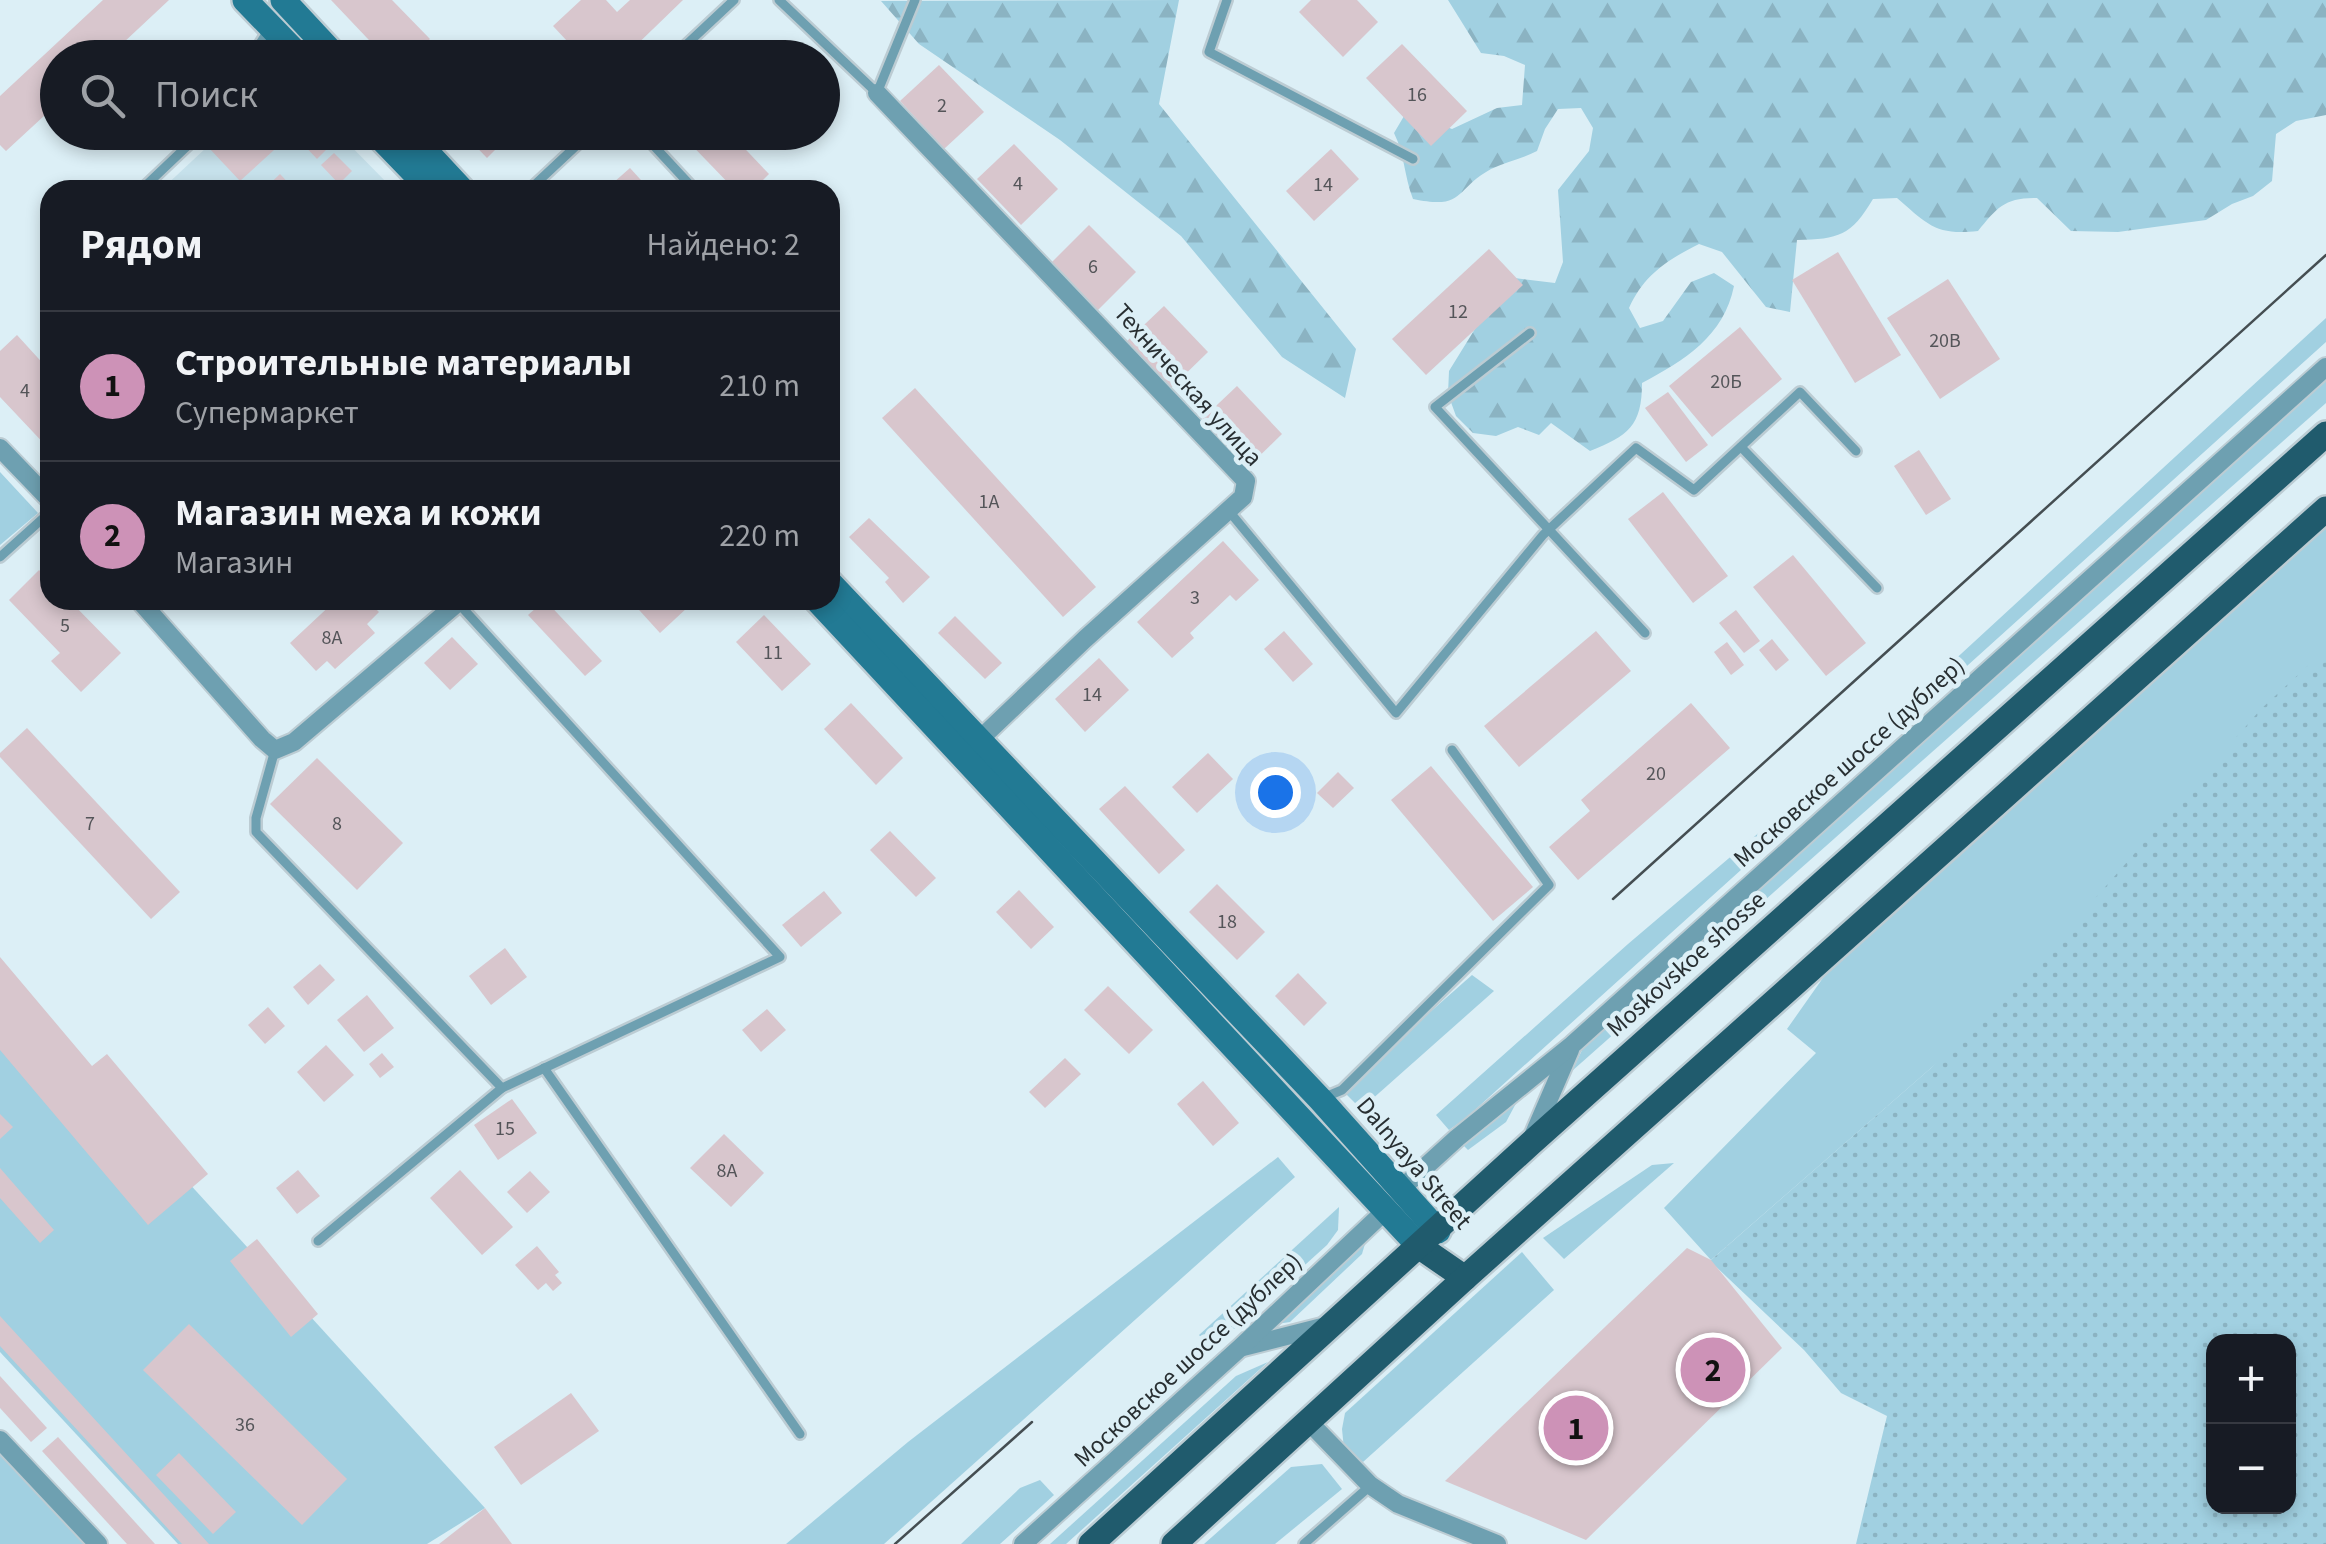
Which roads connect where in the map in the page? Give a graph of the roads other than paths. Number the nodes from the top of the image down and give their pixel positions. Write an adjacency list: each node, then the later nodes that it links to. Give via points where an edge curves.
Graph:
1 (245, 0): 7 (main road)
2 (283, 0): 10 (main road)
3 (734, 0): 11 (lane)
4 (779, 0): 12 (lane)
5 (915, 0): 14 (lane)
6 (1227, 0): 20 (lane, via 1210,52)
7 (271, 27): 8 (lane); 9 (main road)
8 (263, 40)
9 (284, 40)
10 (320, 40)
11 (691, 40)
12 (821, 40)
13 (840, 58): 14 (lane)
14 (877, 93): 34 (street, Техническая улица, via 1246,480 1246,492)
15 (183, 150): 21 (lane)
16 (392, 150): 22 (main road)
17 (425, 150): 23 (main road)
18 (572, 150): 24 (lane)
19 (658, 150): 25 (lane)
20 (1413, 159)
21 (152, 180)
22 (421, 180)
23 (453, 180)
24 (540, 180)
25 (686, 180)
26 (1530, 333): 36 (lane, via 1435,407)
27 (2326, 367): 48 (street, Московское шоссе (дублер))
28 (2326, 434): 52 (main road, Moskovskoe shosse)
29 (1741, 446): 31 (lane, via 1800,392); 36 (lane, via 1694,490 1636,448); 38 (lane)
30 (0, 448): 32 (street)
31 (1856, 451)
32 (40, 490)
33 (2326, 509): 57 (main road)
34 (1228, 510): 36 (lane, via 1396,713); 45 (street)
35 (40, 521): 37 (lane)
36 (1549, 530): 44 (lane)
37 (0, 557)
38 (1877, 588)
39 (840, 594): 45 (main road, Dalnyaya Street)
40 (148, 610): 46 (street)
41 (450, 610): 46 (street, via 294,742)
42 (466, 610): 49 (lane, via 780,957)
43 (826, 610): 54 (main road, Dalnyaya Street)
44 (1646, 633)
45 (978, 741): 51 (main road, Dalnyaya Street)
46 (275, 750): 50 (lane, via 256,832)
47 (1452, 750): 51 (lane, via 1549,885 1342,1090)
48 (1572, 1045): 52 (street); 53 (street, Московское шоссе (дублер))
49 (544, 1068): 50 (lane); 61 (lane)
50 (502, 1088): 56 (lane)
51 (1320, 1099): 53 (main road, Dalnyaya Street)
52 (1530, 1144): 55 (main road, Moskovskoe shosse)
53 (1401, 1189): 55 (main road, Dalnyaya Street)
54 (1385, 1211): 55 (main road, Dalnyaya Street); 59 (street, Московское шоссе (дублер))
55 (1429, 1239): 57 (main road, Dalnyaya Street); 58 (main road, Moskovskoe shosse)
56 (318, 1240)
57 (1465, 1278): 60 (main road)
58 (1335, 1324): 59 (street); 66 (main road, Moskovskoe shosse)
59 (1241, 1347): 65 (street, Московское шоссе (дублер))
60 (1308, 1421): 63 (street); 67 (main road)
61 (800, 1434)
62 (0, 1440): 64 (street)
63 (1370, 1486): 68 (lane); 69 (street)
64 (98, 1544)
65 (1023, 1544)
66 (1091, 1544)
67 (1174, 1544)
68 (1304, 1544)
69 (1497, 1544)

